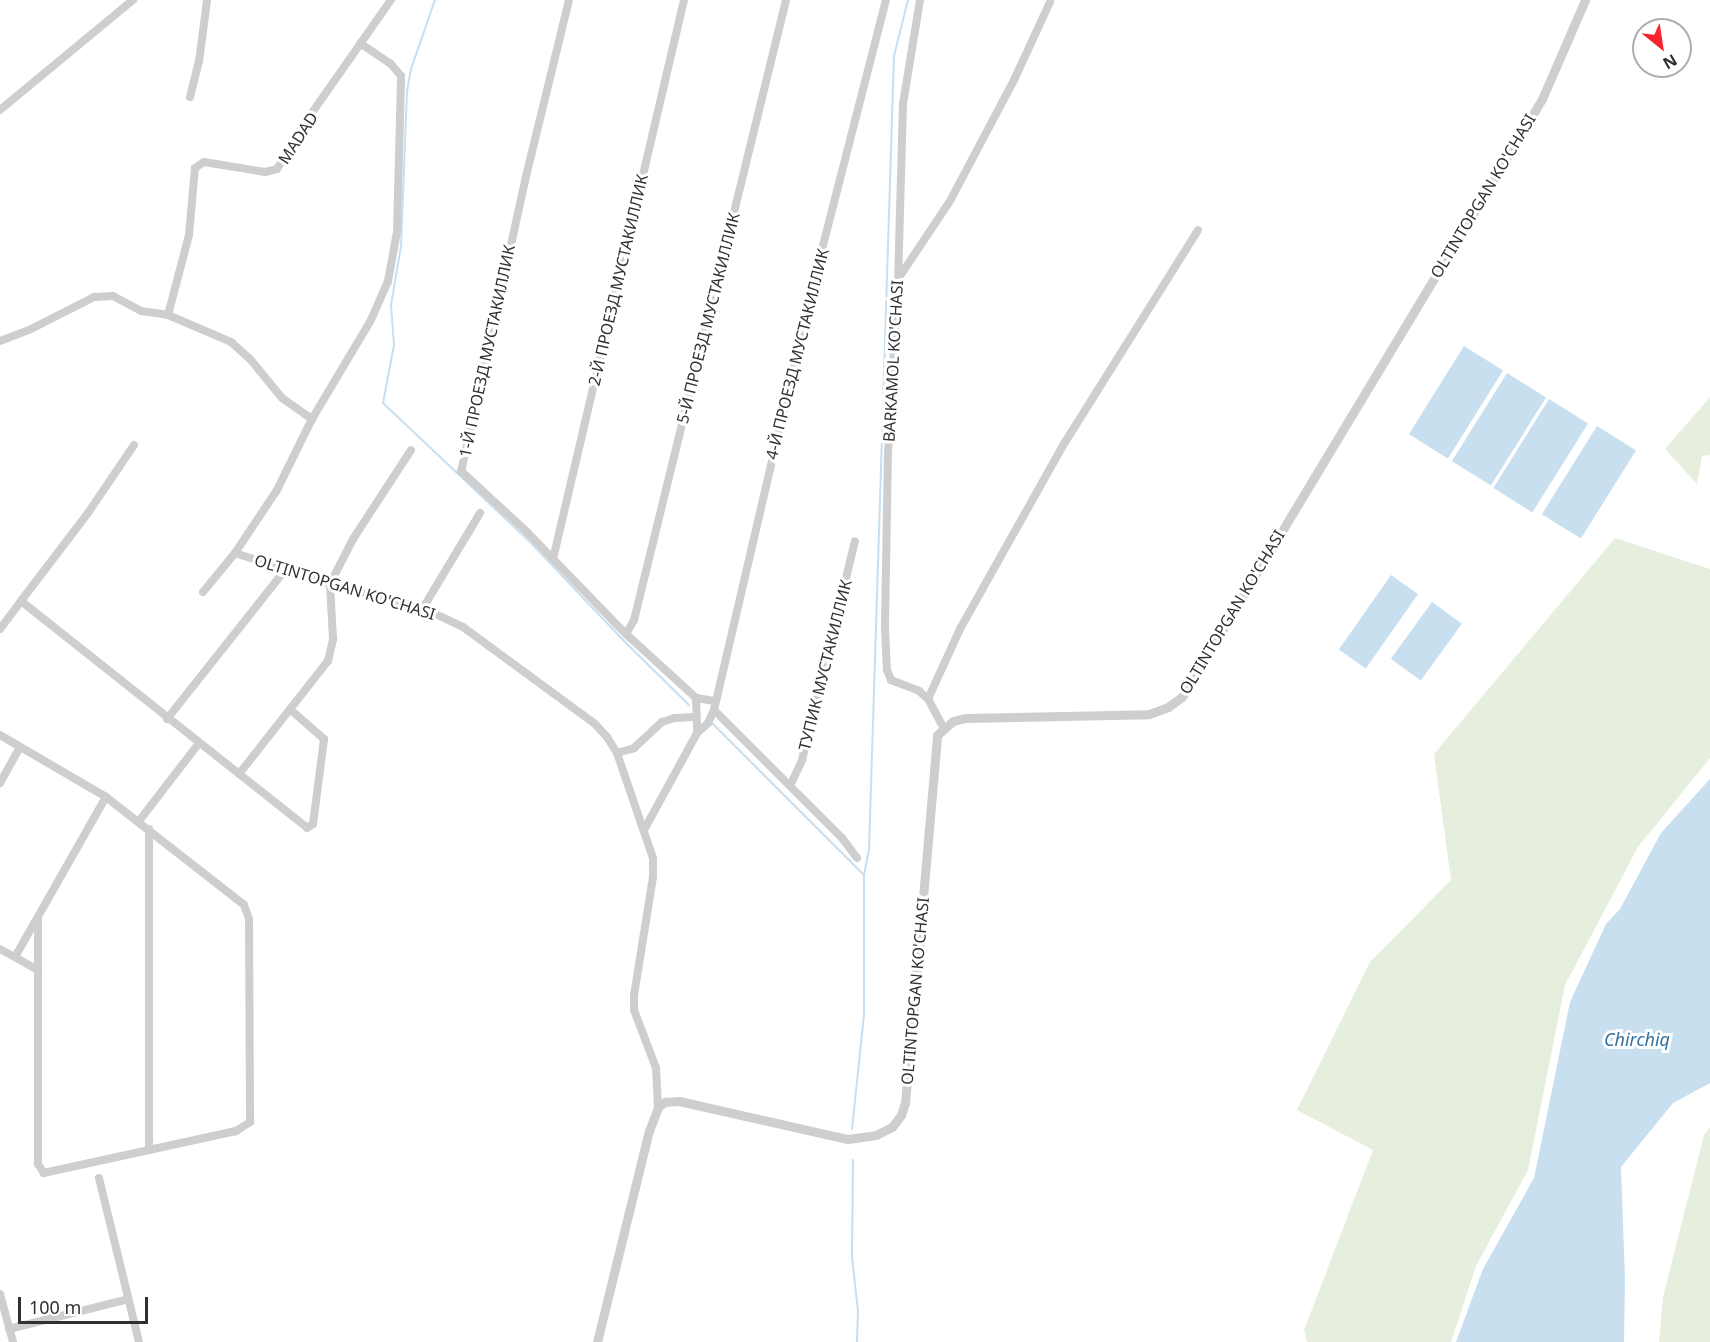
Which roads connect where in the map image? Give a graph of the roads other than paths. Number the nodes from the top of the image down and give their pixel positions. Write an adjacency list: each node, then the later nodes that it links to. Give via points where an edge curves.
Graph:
1 (133, 0): 13 (street)
2 (207, 0): 12 (street)
3 (391, 0): 11 (street, MADAD)
4 (569, 0): 24 (street, 1-Й ПРОЕЗД МУСТАКИЛЛИК, via 461,471)
5 (684, 0): 24 (street, 2-Й ПРОЕЗД МУСТАКИЛЛИК)
6 (786, 0): 31 (street, 5-Й ПРОЕЗД МУСТАКИЛЛИК, via 634,620)
7 (886, 0): 34 (street, 4-Й ПРОЕЗД МУСТАКИЛЛИК, via 807,307)
8 (920, 0): 15 (street, BARKAMOL KO'CHASI, via 903,104)
9 (1585, 0): 38 (street, OLTINTOPGAN KO'CHASI, via 1542,99 1182,697 1149,714 965,718)
10 (1050, 2): 15 (street, via 950,201)
11 (360, 43): 16 (street, MADAD, via 278,169 265,172 204,162 195,168 189,235); 18 (street, via 391,64 401,76 395,254 371,320)
12 (190, 97)
13 (0, 110)
14 (1198, 230): 33 (street, via 1062,447 960,629)
15 (898, 279): 33 (street, BARKAMOL KO'CHASI, via 888,452 887,670 891,680 919,691)
16 (168, 315): 17 (street, via 141,311 105,295); 18 (street, via 240,349 268,385)
17 (0, 341)
18 (312, 419): 23 (street, via 277,490)
19 (134, 445): 28 (street)
20 (411, 450): 26 (street, via 353,539)
21 (480, 513): 29 (street)
22 (855, 542): 46 (street, ТУПИК МУСТАКИЛЛИК, via 802,760)
23 (235, 553): 25 (street, OLTINTOPGAN KO'CHASI); 27 (street)
24 (553, 559): 31 (street, 1-Й ПРОЕЗД МУСТАКИЛЛИК)
25 (285, 570): 26 (street, OLTINTOPGAN KO'CHASI); 37 (street)
26 (330, 584): 29 (street, OLTINTOPGAN KO'CHASI); 35 (street, via 332,652)
27 (203, 592)
28 (21, 601): 30 (street); 37 (street)
29 (423, 608): 43 (street, OLTINTOPGAN KO'CHASI, via 463,627 506,657 535,683 595,724)
30 (0, 629)
31 (626, 634): 32 (street, 1-Й ПРОЕЗД МУСТАКИЛЛИК)
32 (696, 699): 34 (street); 36 (street)
33 (928, 699): 38 (street)
34 (715, 706): 39 (street, via 708,723); 46 (street)
35 (291, 710): 44 (street); 44 (street, via 324,739 313,824 303,826)
36 (695, 717): 39 (street); 43 (street, via 674,717 634,748)
37 (167, 719): 41 (street)
38 (943, 727): 56 (street, OLTINTOPGAN KO'CHASI, via 935,741 905,1103 897,1121 876,1135 848,1139 679,1101 665,1101)
39 (697, 733): 50 (street)
40 (0, 735): 42 (street)
41 (199, 743): 44 (street); 48 (street)
42 (20, 747): 45 (street); 47 (street)
43 (617, 753): 50 (street, OLTINTOPGAN KO'CHASI)
44 (239, 774)
45 (0, 783)
46 (790, 786): 51 (street)
47 (106, 797): 48 (street); 52 (street)
48 (139, 821): 49 (street)
49 (149, 829): 57 (street); 57 (street, via 238,899 248,912 250,1116 245,1127 236,1131)
50 (644, 830): 56 (street, OLTINTOPGAN KO'CHASI, via 653,877 634,1010 656,1068)
51 (857, 858)
52 (38, 915): 54 (street); 55 (street)
53 (0, 949): 54 (street)
54 (15, 957): 55 (street)
55 (38, 970): 57 (street, via 40,1169 49,1173)
56 (658, 1107): 64 (street, OLTINTOPGAN KO'CHASI)
57 (149, 1150)
58 (99, 1178): 60 (street)
59 (0, 1294): 61 (street)
60 (128, 1299): 61 (street); 63 (street)
61 (9, 1329): 62 (street)
62 (13, 1342)
63 (139, 1342)
64 (597, 1342)

